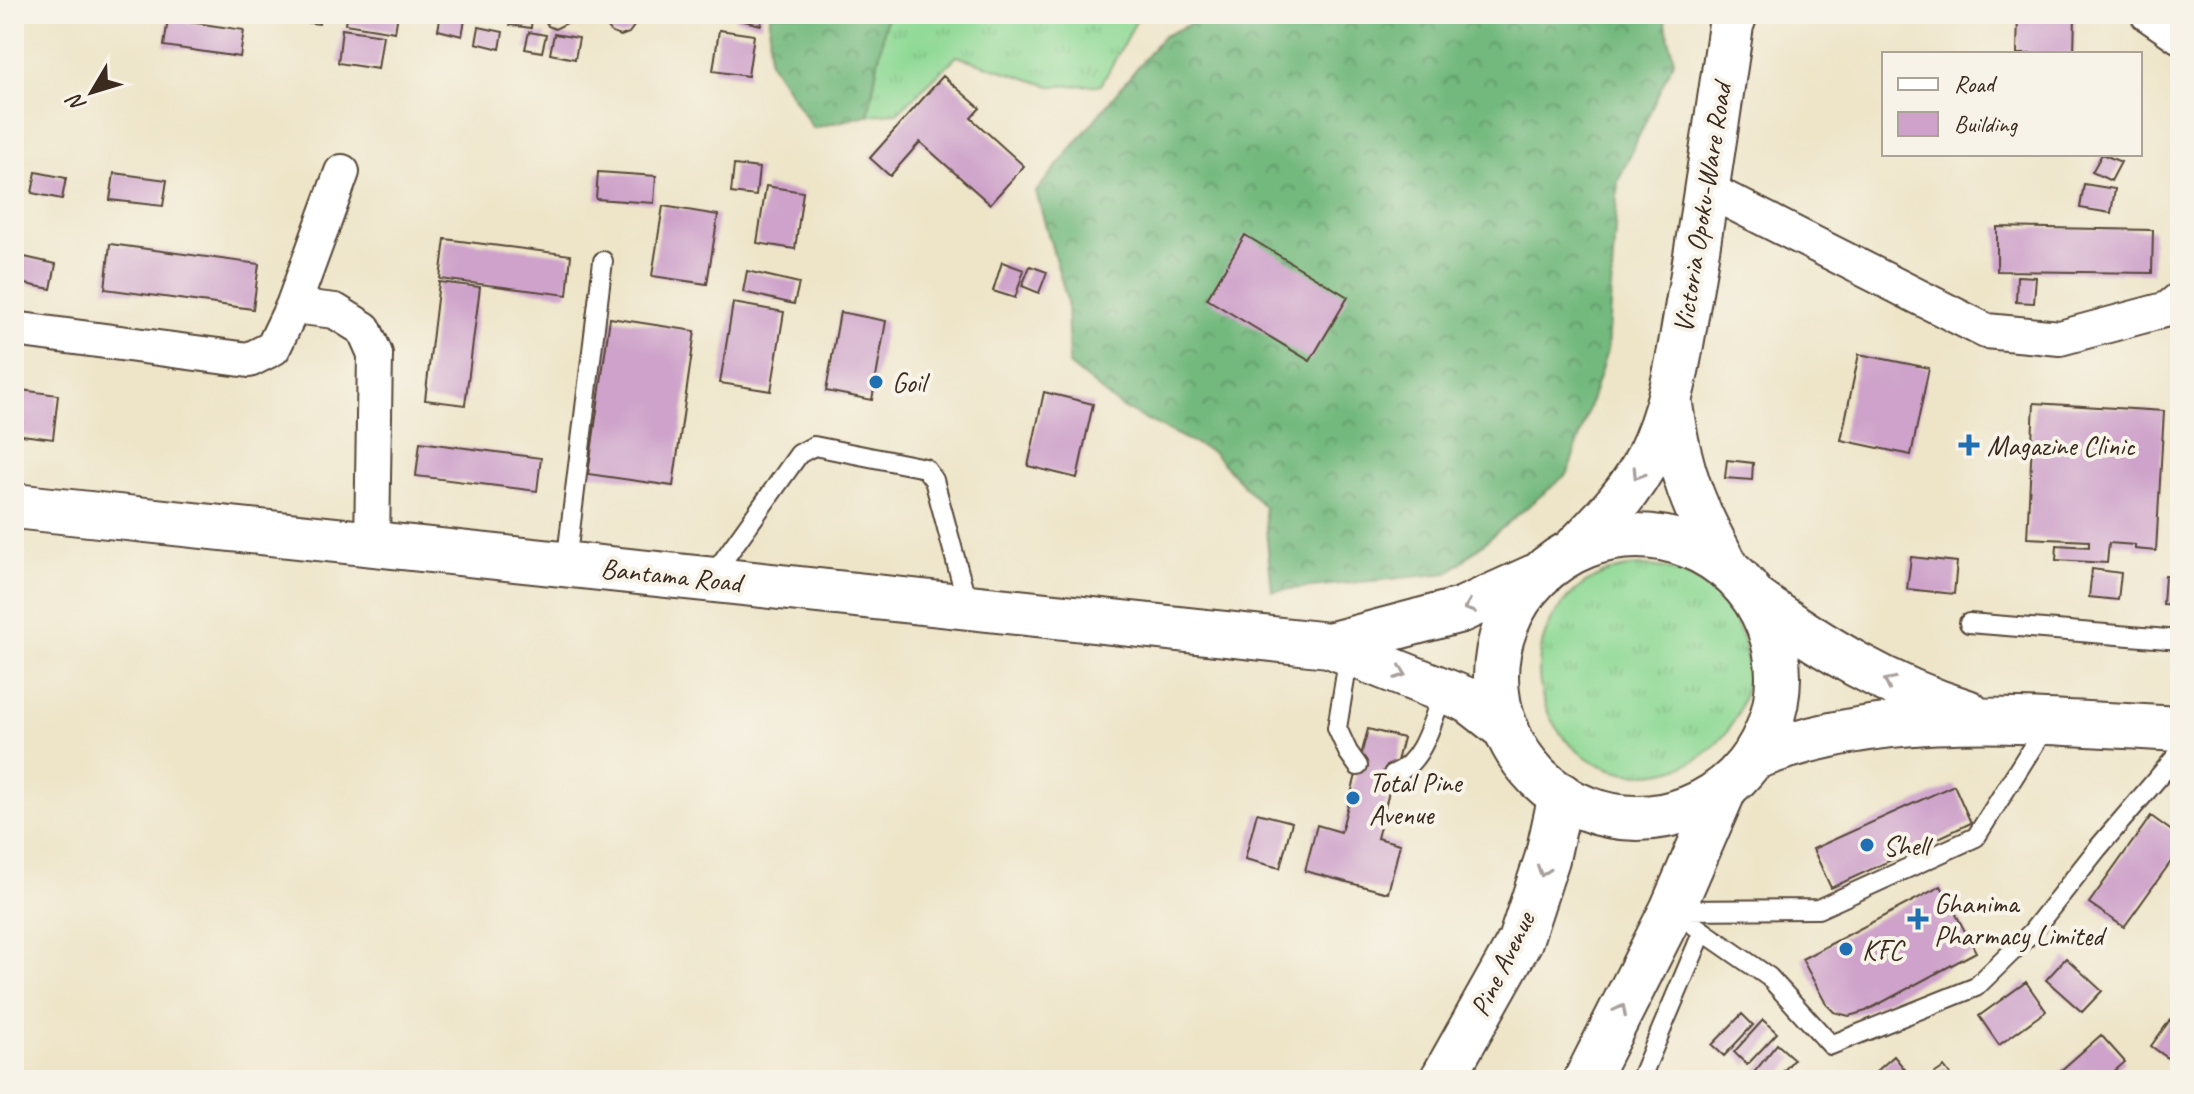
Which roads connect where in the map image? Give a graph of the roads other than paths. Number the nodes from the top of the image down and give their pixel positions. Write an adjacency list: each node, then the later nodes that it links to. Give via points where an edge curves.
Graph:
1 (2148, 14): 3 (street)
2 (1726, 18): 5 (main road, Victoria Opoku-Ware Road)
3 (2180, 36)
4 (342, 172): 8 (street)
5 (1708, 190): 7 (street, via 1986,331 2060,338 2168,309); 10 (main road, Victoria Opoku-Ware Road)
6 (603, 261): 14 (lane)
7 (2180, 299)
8 (293, 306): 9 (street, via 273,348 249,360); 12 (street, via 335,311 364,329 375,354)
9 (14, 329)
10 (1670, 403): 13 (main road, one-way to 13, via 1637,478 1602,522); 16 (main road, via 1686,484 1707,532)
11 (14, 506): 12 (main road, Bantama Road)
12 (372, 543): 14 (main road, Bantama Road)
13 (1556, 562): 16 (main road, via 1618,536 1641,535 1688,545); 20 (main road, one-way to 20, via 1461,610); 25 (main road, via 1511,613 1502,635 1496,683)
14 (566, 564): 15 (main road, Bantama Road)
15 (709, 579): 17 (main road, Bantama Road); 17 (lane, via 799,454 814,446 925,468 934,480)
16 (1741, 584): 22 (main road, one-way to 16, via 1882,679 1805,636); 27 (main road, via 1767,620 1778,691 1774,715)
17 (968, 606): 20 (main road, Bantama Road)
18 (1969, 623): 19 (lane)
19 (2180, 640)
20 (1339, 650): 21 (main road, one-way to 21); 28 (lane, via 1337,728)
21 (1444, 689): 25 (main road, via 1470,701); 29 (lane, via 1416,758)
22 (1988, 719): 23 (main road); 27 (main road, via 1859,728)
23 (2048, 722): 24 (main road); 32 (lane, via 1976,837 1818,909)
24 (2180, 729)
25 (1507, 730): 31 (main road, via 1529,767)
26 (2180, 752): 32 (lane, via 2031,933 1976,987 1831,1045 1769,977)
27 (1753, 758): 30 (main road)
28 (1358, 766)
29 (1393, 774)
30 (1724, 790): 31 (main road, via 1680,812 1631,819 1583,807); 32 (main road)
31 (1561, 795): 34 (main road, Pine Avenue, one-way to 34, via 1520,941)
32 (1687, 920): 33 (lane); 35 (main road, one-way to 32)
33 (1644, 1078)
34 (1442, 1080)
35 (1586, 1080)

